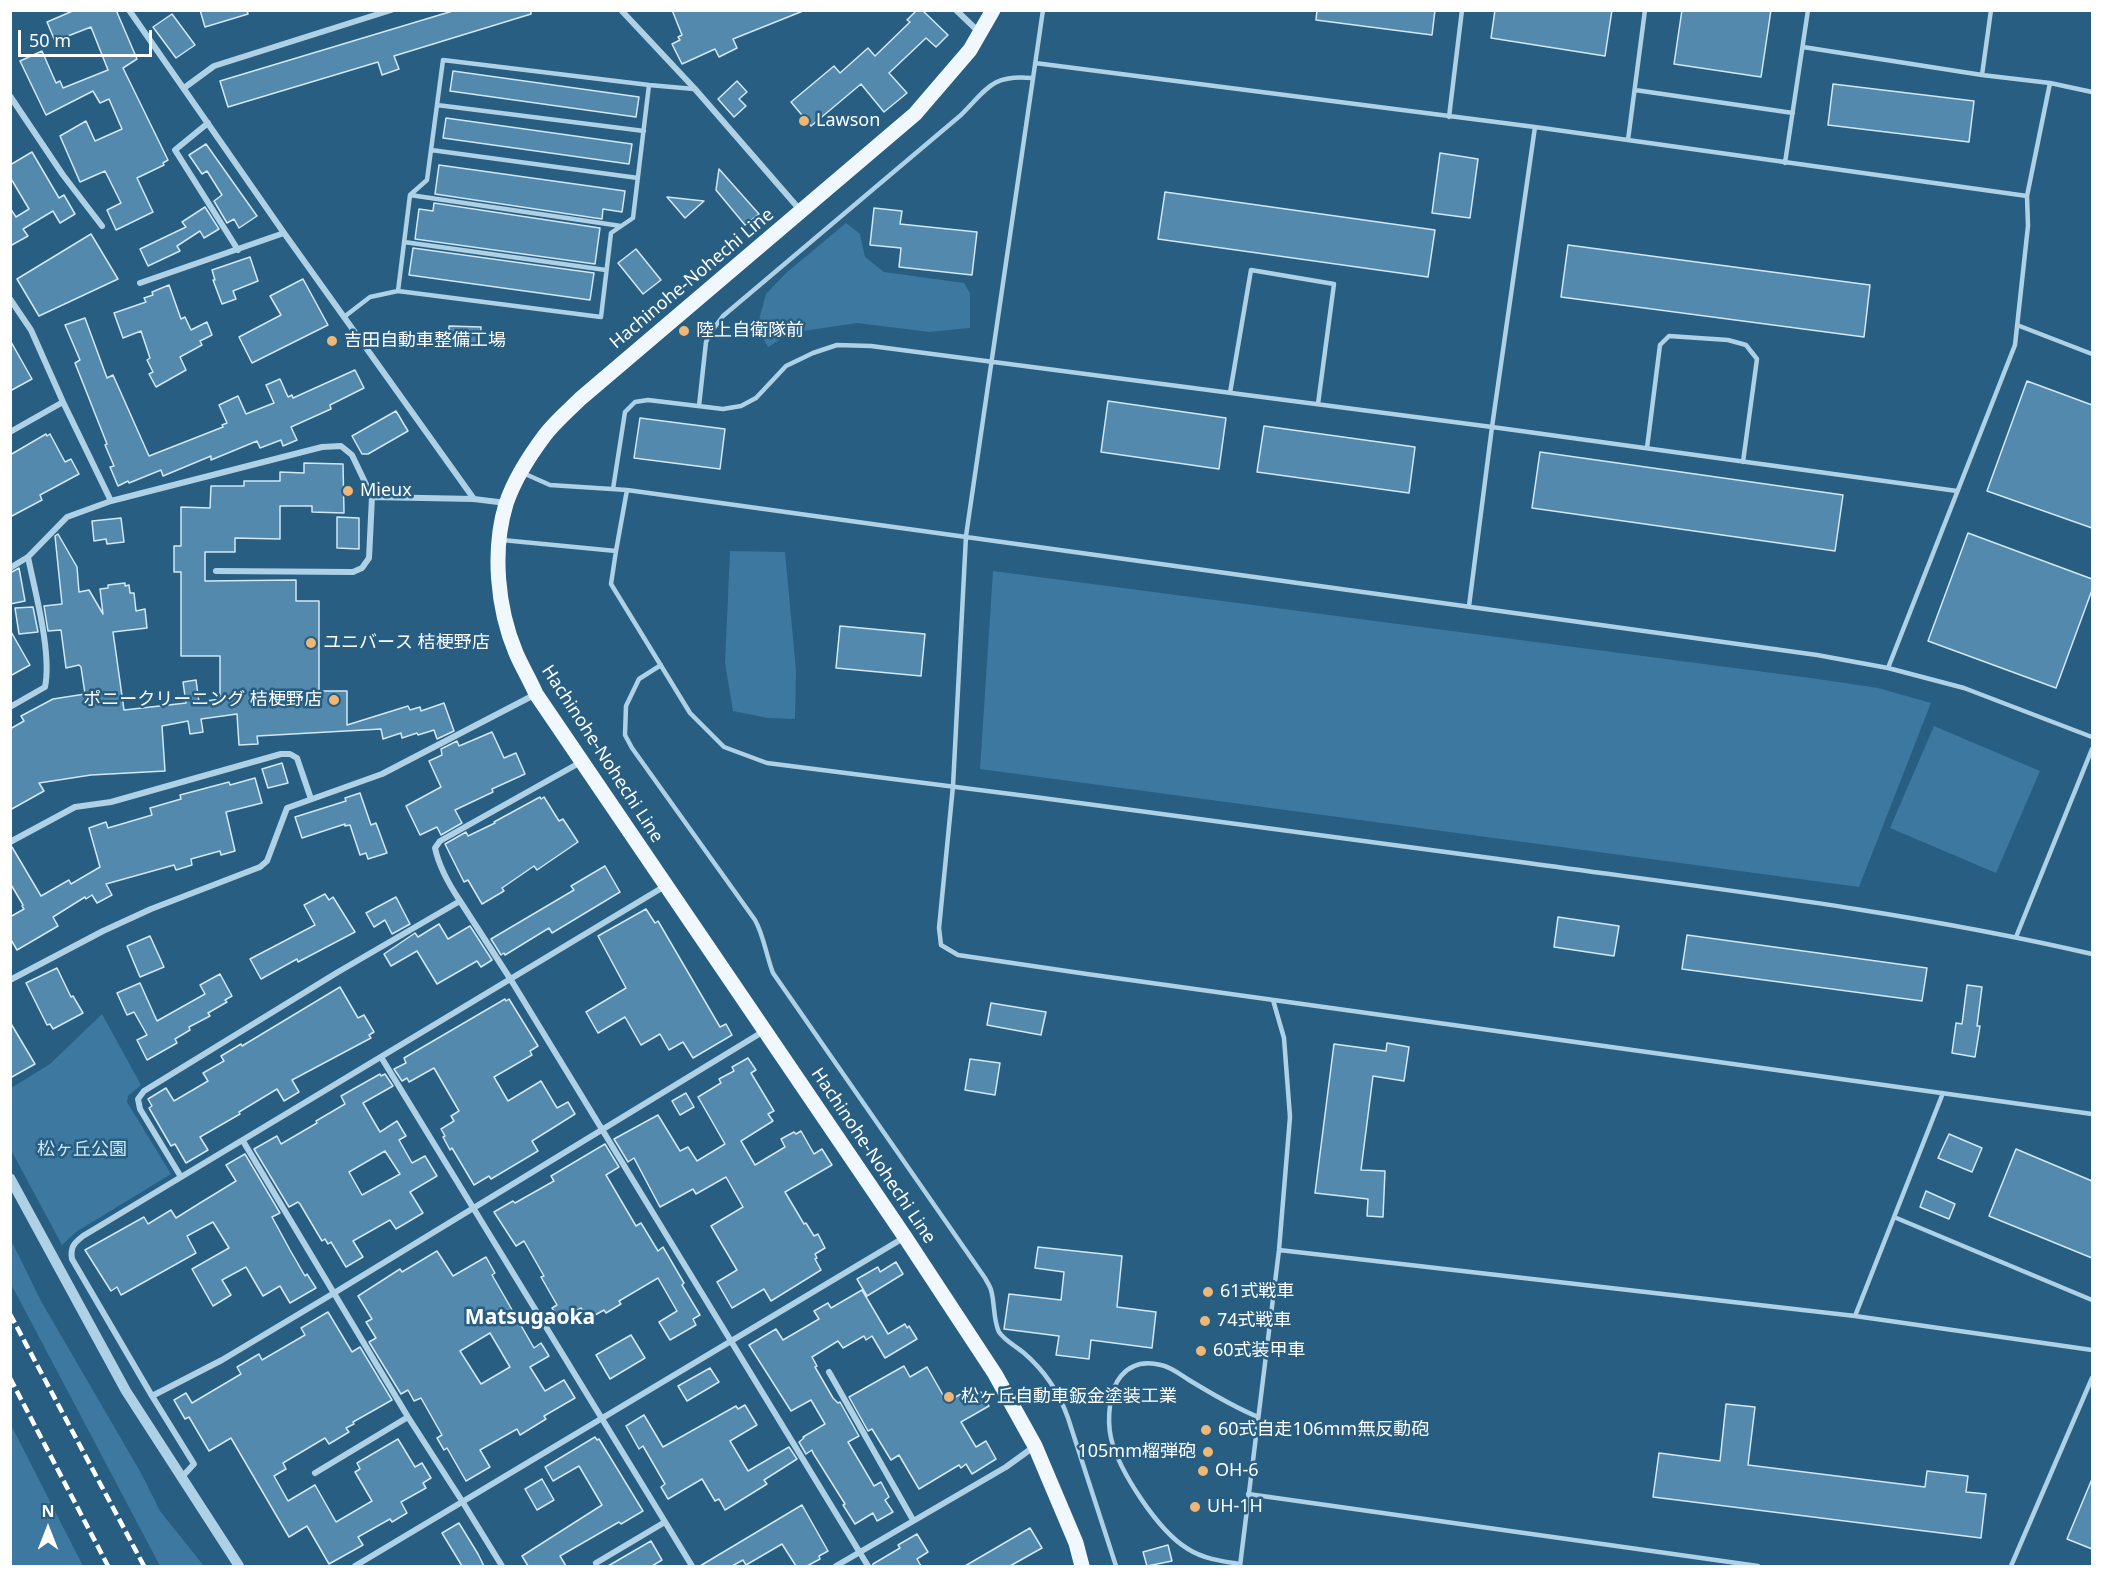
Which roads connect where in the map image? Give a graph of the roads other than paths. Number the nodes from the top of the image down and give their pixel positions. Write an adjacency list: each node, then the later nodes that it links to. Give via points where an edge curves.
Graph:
1 (129, 10): 18 (street)
2 (391, 10): 18 (street, via 214,66)
3 (621, 10): 19 (street)
4 (956, 10): 11 (street)
5 (993, 10): 11 (main road, Hachinohe-Nohechi Line)
6 (1043, 10): 13 (lane)
7 (1462, 10): 25 (lane)
8 (1645, 10): 20 (lane)
9 (1808, 10): 12 (lane)
10 (1991, 10): 14 (lane)
11 (980, 33): 35 (main road, Hachinohe-Nohechi Line, via 915,114)
12 (1803, 47): 14 (lane); 24 (lane)
13 (1035, 63): 15 (lane); 25 (lane)
14 (1982, 75): 16 (lane)
15 (1032, 78): 48 (lane); 52 (lane, via 1005,77 994,82 961,115 723,316 706,342)
16 (2050, 84): 21 (lane); 34 (lane)
17 (649, 85): 19 (lane); 23 (lane, via 443,60); 28 (lane)
18 (184, 88): 26 (street)
19 (695, 89): 35 (street)
20 (1635, 90): 24 (lane); 29 (lane)
21 (2092, 92)
22 (10, 96): 36 (street)
23 (437, 105): 28 (lane); 30 (lane)
24 (1793, 113): 31 (lane)
25 (1449, 117): 27 (lane)
26 (208, 123): 38 (street); 40 (street, via 175,150)
27 (1535, 127): 29 (lane); 53 (lane)
28 (644, 131): 32 (lane)
29 (1628, 140): 31 (lane)
30 (431, 150): 32 (lane); 33 (lane, via 427,180)
31 (1785, 163): 34 (lane)
32 (638, 178): 37 (lane, via 633,218)
33 (410, 195): 37 (lane); 39 (lane)
34 (2026, 196): 46 (lane, via 2028,226)
35 (801, 211): 57 (main road, Hachinohe-Nohechi Line, via 580,399 545,435)
36 (102, 226)
37 (622, 226): 41 (lane, via 611,233)
38 (284, 233): 40 (street); 45 (street)
39 (404, 242): 41 (lane); 43 (lane)
40 (238, 250): 42 (street)
41 (606, 270): 43 (lane, via 601,317)
42 (140, 283)
43 (398, 291): 45 (lane, via 370,297)
44 (11, 301): 50 (street, via 31,330)
45 (344, 317): 62 (street)
46 (2017, 325): 47 (lane); 60 (lane, via 2015,345)
47 (2092, 354)
48 (992, 362): 49 (lane); 52 (lane, via 837,345 786,366 756,398 741,406); 65 (lane)
49 (1230, 393): 51 (lane); 51 (lane, via 1251,270 1334,284)
50 (63, 402): 54 (street); 63 (street)
51 (1318, 404): 53 (lane)
52 (699, 406): 58 (lane, via 635,402 625,412)
53 (1492, 427): 55 (lane); 71 (lane)
54 (10, 432)
55 (1647, 448): 56 (lane); 56 (lane, via 1660,345 1669,336 1728,340 1746,345 1757,359)
56 (1743, 462): 60 (lane)
57 (521, 472): 58 (lane, via 550,485); 64 (main road, Hachinohe-Nohechi Line)
58 (613, 489): 59 (lane)
59 (627, 490): 65 (lane); 67 (lane)
60 (1957, 491): 73 (lane)
61 (372, 497): 62 (street); 63 (street, via 351,455 341,446 322,447); 70 (street, via 369,558 362,568 353,572)
62 (474, 499): 64 (street)
63 (111, 501): 68 (street, via 67,517)
64 (506, 503): 66 (main road, Hachinohe-Nohechi Line)
65 (966, 536): 71 (lane); 79 (lane)
66 (500, 540): 67 (lane); 74 (main road, Hachinohe-Nohechi Line, via 498,578 503,611 515,652)
67 (616, 551): 72 (lane, via 611,584)
68 (28, 557): 69 (street); 75 (street, via 48,675 45,687)
69 (10, 568)
70 (216, 571)
71 (1470, 606): 73 (lane)
72 (661, 665): 79 (lane, via 690,713 724,747 767,763); 129 (lane, via 639,679 632,691 626,706 625,735 755,920 773,973 985,1278 991,1290 997,1329 1041,1369 1053,1386 1063,1403)
73 (1888, 668): 76 (lane, via 1964,688)
74 (536, 694): 78 (main road, Hachinohe-Nohechi Line); 80 (street, via 382,774)
75 (10, 707)
76 (2092, 737)
77 (2092, 749): 84 (lane)
78 (581, 761): 82 (main road, Hachinohe-Nohechi Line); 83 (street, via 440,841 435,848 437,856)
79 (953, 786): 84 (lane, via 1662,882); 88 (lane, via 939,928 941,945 958,955)
80 (311, 799): 81 (street, via 297,758 281,754 128,798 75,807); 86 (street, via 287,808 267,861 260,867 151,909)
81 (10, 842)
82 (665, 886): 87 (street); 89 (main road, Hachinohe-Nohechi Line)
83 (460, 901): 87 (street); 95 (street, via 144,1090 138,1099 140,1109)
84 (2016, 937): 85 (lane)
85 (2092, 954)
86 (10, 980)
87 (511, 980): 90 (street); 93 (street)
88 (1274, 1000): 91 (lane); 100 (lane, via 1284,1038 1290,1117)
89 (765, 1031): 93 (street); 99 (main road, Hachinohe-Nohechi Line)
90 (381, 1057): 94 (street); 97 (street)
91 (1943, 1093): 92 (lane); 98 (lane)
92 (2092, 1114)
93 (601, 1130): 97 (street); 104 (street)
94 (243, 1141): 95 (street); 101 (street)
95 (181, 1177): 108 (street, via 83,1236 70,1251)
96 (10, 1178): 114 (street, via 126,1391)
97 (473, 1208): 101 (street); 111 (street)
98 (1894, 1216): 102 (lane); 103 (lane)
99 (905, 1237): 104 (street); 112 (main road, Hachinohe-Nohechi Line, via 995,1374)
100 (1279, 1250): 103 (lane); 110 (lane)
101 (334, 1293): 108 (street, via 222,1360); 109 (street)
102 (2092, 1300)
103 (1855, 1316): 105 (lane)
104 (732, 1341): 111 (street); 119 (street)
105 (2092, 1350)
106 (829, 1372): 117 (street)
107 (2092, 1378): 131 (lane)
108 (152, 1396): 114 (street, via 194,1464)
109 (408, 1417): 113 (street); 116 (street)
110 (1257, 1417): 115 (lane); 121 (lane, via 1163,1365 1142,1363 1128,1368 1116,1382 1110,1408 1110,1437 1132,1485 1150,1511 1186,1548 1207,1559)
111 (603, 1418): 116 (street); 118 (street)
112 (1035, 1446): 117 (street); 128 (main road, Hachinohe-Nohechi Line, via 1057,1493)
113 (315, 1473)
114 (181, 1478): 122 (street)
115 (1248, 1494): 121 (lane); 130 (lane)
116 (462, 1501): 123 (street); 124 (street)
117 (913, 1520): 119 (street)
118 (665, 1522): 120 (street); 125 (street)
119 (860, 1553): 126 (street); 127 (street)
120 (596, 1563)
121 (1240, 1565)
122 (239, 1566)
123 (355, 1566)
124 (501, 1566)
125 (692, 1566)
126 (836, 1566)
127 (868, 1566)
128 (1082, 1566)
129 (1116, 1566)
130 (1758, 1566)
131 (2011, 1566)

